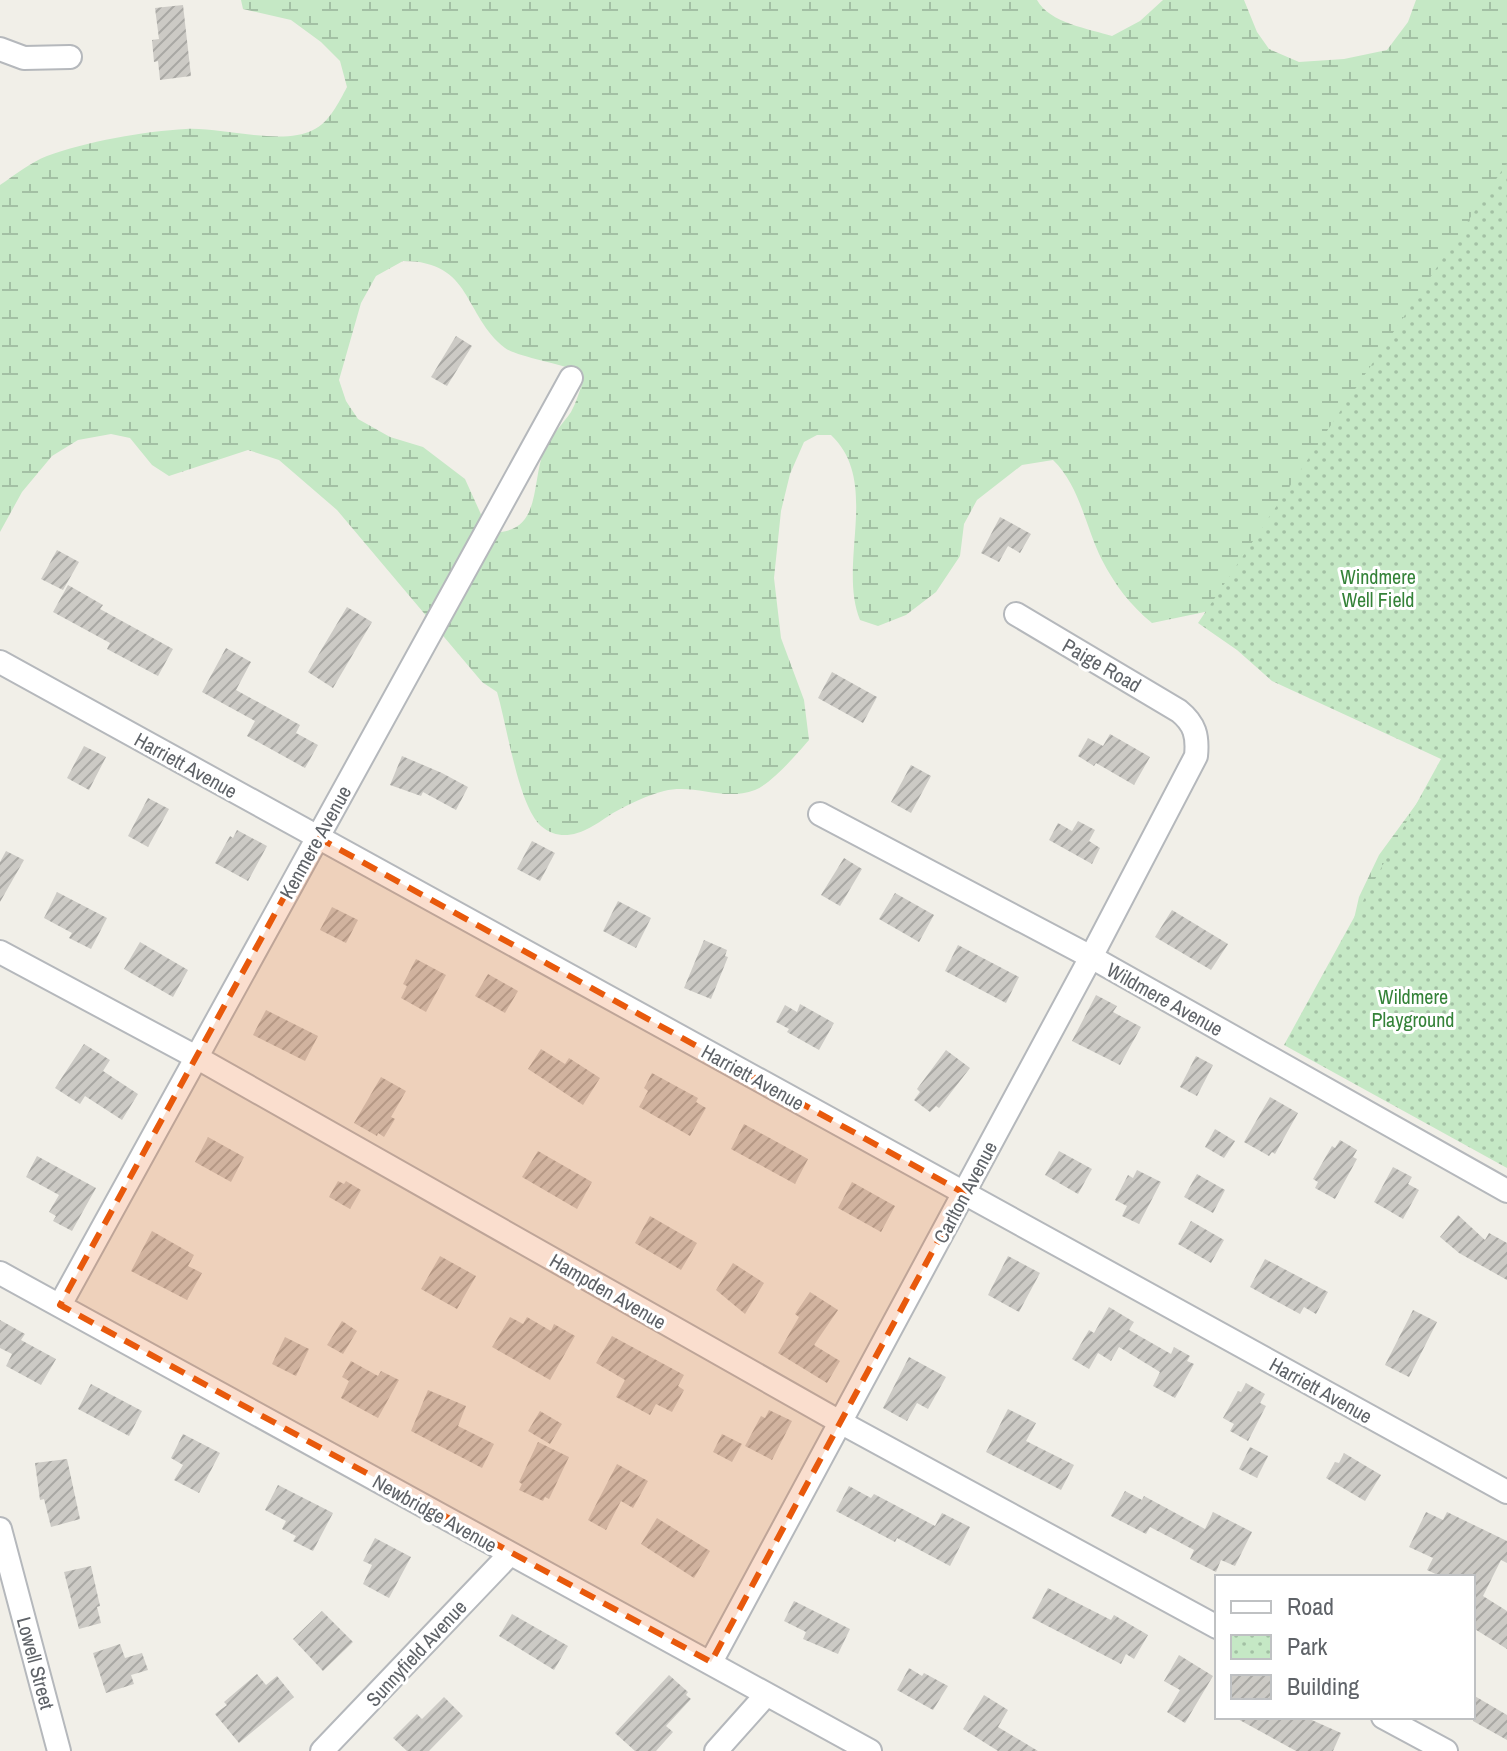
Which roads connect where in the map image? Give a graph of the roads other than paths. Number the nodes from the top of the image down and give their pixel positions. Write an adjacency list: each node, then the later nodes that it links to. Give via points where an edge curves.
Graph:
1 (0, 49): 2 (street, via 24,58)
2 (70, 57)
3 (571, 378): 8 (street, Kenmere Avenue)
4 (1016, 614): 6 (street, Paige Road)
5 (0, 662): 8 (street, Harriett Avenue)
6 (1187, 718): 10 (street, Carlton Avenue, via 1198,740 1194,764)
7 (820, 814): 10 (street, Wildmere Avenue)
8 (317, 837): 11 (street, Kenmere Avenue); 13 (street, Harriett Avenue)
9 (0, 952): 11 (street, Hampden Avenue)
10 (1091, 957): 12 (street, Wildmere Avenue); 13 (street, Carlton Avenue)
11 (196, 1057): 15 (street, Kenmere Avenue); 16 (street, Hampden Avenue)
12 (1507, 1191)
13 (964, 1193): 16 (street, Carlton Avenue); 17 (street, Harriett Avenue)
14 (0, 1273): 15 (street, Newbridge Avenue)
15 (60, 1305): 19 (street, Newbridge Avenue)
16 (840, 1422): 20 (street, Hampden Avenue); 21 (street, Carlton Avenue)
17 (1507, 1492)
18 (0, 1529): 24 (street, Lowell Street)
19 (510, 1554): 21 (street, Newbridge Avenue); 25 (street, Sunnyfield Avenue)
20 (1215, 1626)
21 (711, 1662): 22 (street, Newbridge Avenue)
22 (766, 1695): 26 (street); 27 (street, Newbridge Avenue)
23 (1387, 1719): 28 (street)
24 (59, 1751)
25 (322, 1751)
26 (716, 1751)
27 (870, 1751)
28 (1446, 1751)

